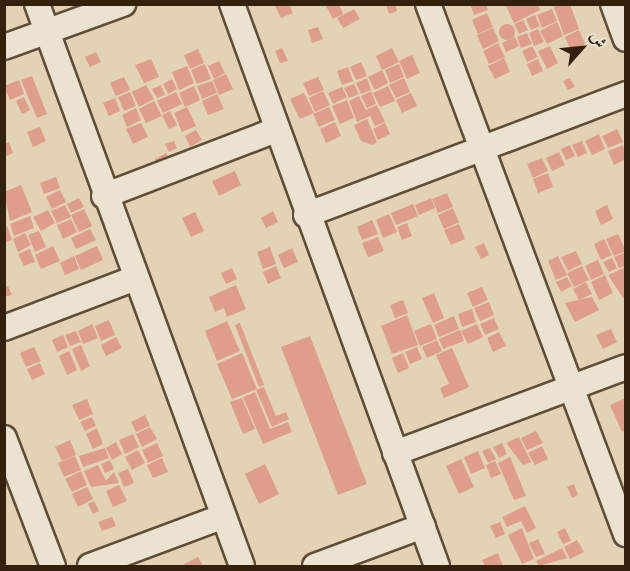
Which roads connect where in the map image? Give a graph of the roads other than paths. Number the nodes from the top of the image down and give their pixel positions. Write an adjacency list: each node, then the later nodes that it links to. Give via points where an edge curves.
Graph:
1 (37, 4): 6 (street)
2 (123, 4): 6 (street)
3 (232, 4): 10 (street)
4 (428, 4): 11 (street)
5 (614, 4): 7 (street)
6 (47, 31): 8 (street); 12 (street)
7 (626, 39)
8 (4, 47)
9 (626, 94): 11 (street)
10 (276, 130): 12 (street); 13 (street)
11 (481, 149): 13 (street); 17 (street)
12 (104, 196): 14 (street)
13 (306, 214): 19 (street)
14 (133, 279): 15 (street); 20 (street)
15 (4, 328)
16 (626, 367): 17 (street)
17 (570, 388): 19 (street); 22 (street)
18 (4, 438): 23 (street)
19 (395, 453): 21 (street)
20 (222, 517): 24 (street); 25 (street)
21 (423, 526): 26 (street); 27 (street)
22 (626, 534)
23 (53, 567)
24 (90, 567)
25 (242, 567)
26 (315, 567)
27 (437, 567)

